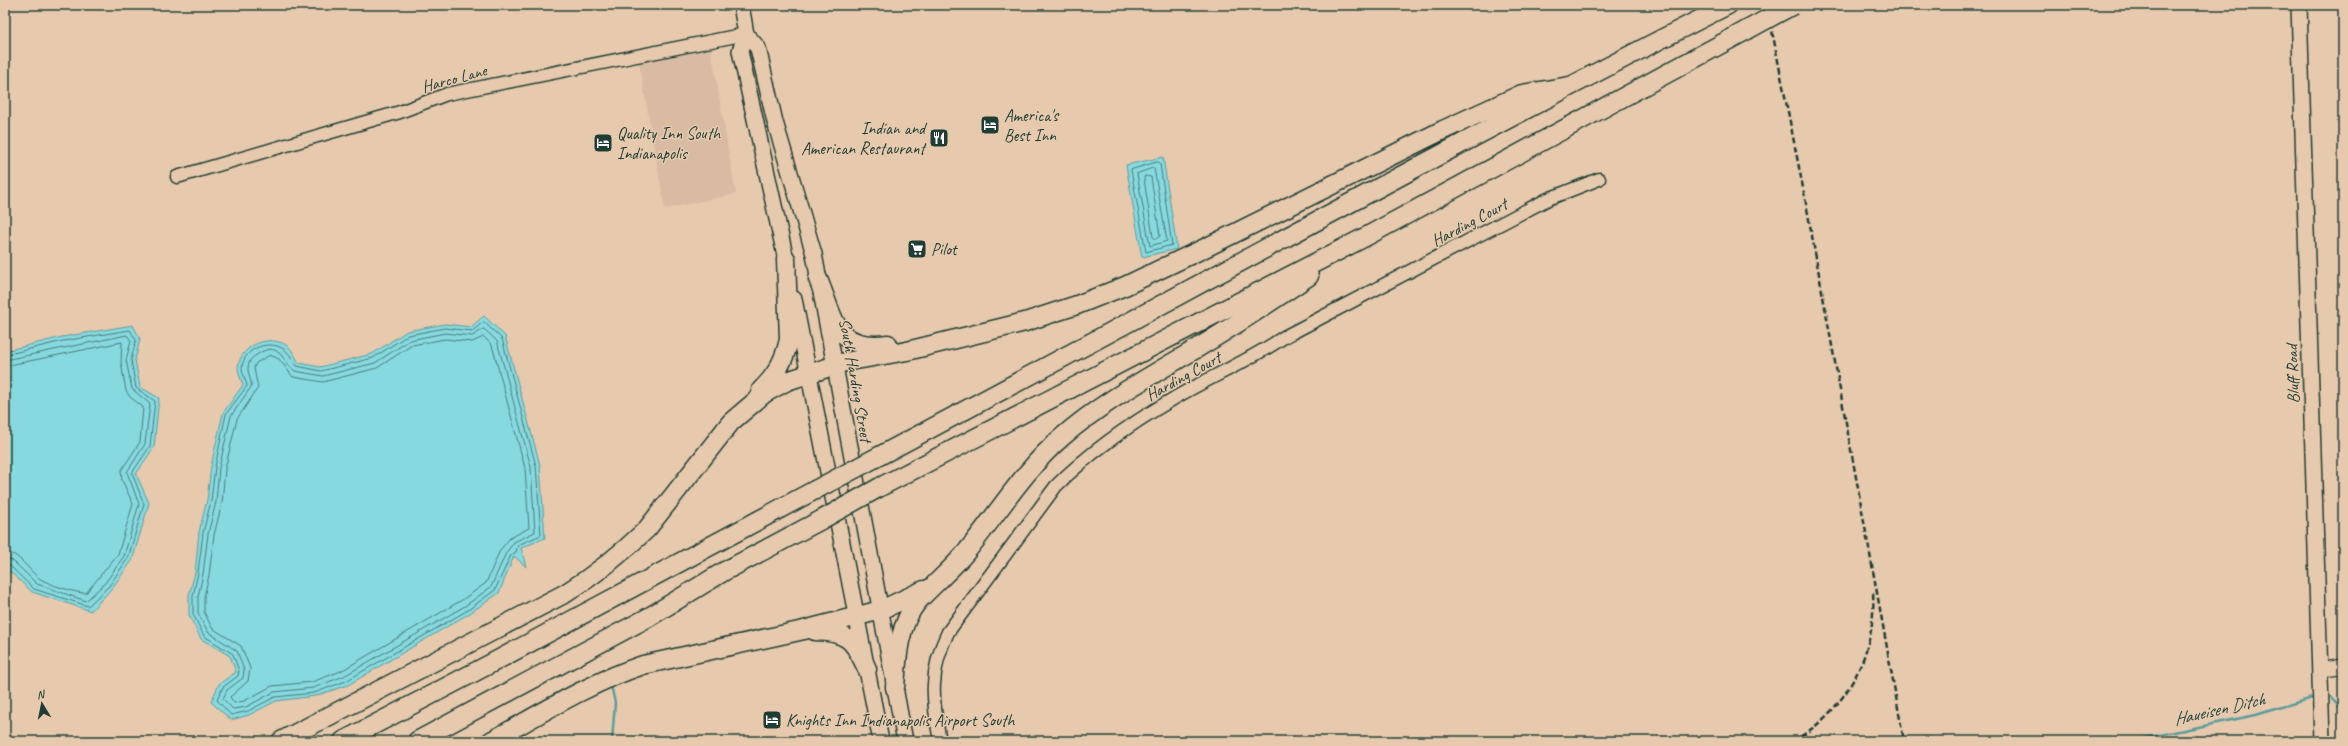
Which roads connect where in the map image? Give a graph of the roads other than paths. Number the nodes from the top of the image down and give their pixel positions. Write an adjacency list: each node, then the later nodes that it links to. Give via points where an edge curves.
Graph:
1 (741, 5): 5 (main road, South Harding Street)
2 (1728, 5): 6 (highway)
3 (1793, 5): 9 (highway, bridge)
4 (2299, 5): 22 (main road, Bluff Road)
5 (746, 34): 7 (street, Harco Lane, via 447,94 400,112); 10 (main road, South Harding Street, via 740,51); 11 (main road, South Harding Street, via 758,48 775,122 806,222)
6 (1569, 86): 12 (highway, via 1522,94 1450,126 1313,196 1125,286 1025,322); 24 (highway, bridge)
7 (177, 177)
8 (1599, 179): 32 (street, Harding Court, via 1548,199 1284,337 1259,354 1173,399 1108,443 1065,477 953,626 942,645 934,669 933,689)
9 (1368, 235): 16 (highway, via 1251,316 1093,412 1067,433 1033,467 956,564); 28 (highway, bridge, via 880,487 723,572 649,617)
10 (786, 259): 14 (main road, South Harding Street); 15 (highway, via 789,330 786,351 775,375)
11 (818, 279): 12 (highway, via 840,330 851,342 862,346); 13 (main road, South Harding Street)
12 (974, 333): 13 (highway)
13 (834, 366): 14 (highway); 17 (main road, South Harding Street)
14 (808, 374): 15 (highway, via 776,387); 18 (main road, South Harding Street)
15 (748, 407): 25 (highway, via 717,439 647,529 584,582 566,594)
16 (938, 582): 17 (highway, via 898,604); 23 (highway, via 918,602 903,629 898,649)
17 (881, 610): 18 (highway); 23 (main road, South Harding Street)
18 (856, 616): 19 (highway); 21 (main road, South Harding Street)
19 (804, 630): 21 (highway, via 828,631 847,637 858,650); 29 (highway, via 643,665 623,672 581,691)
20 (2343, 666): 22 (main road)
21 (867, 669): 30 (main road, South Harding Street)
22 (2320, 670): 33 (main road, Bluff Road)
23 (895, 688): 31 (main road, South Harding Street)
24 (380, 721): 26 (highway); 27 (highway)
25 (281, 741)
26 (335, 741)
27 (342, 741)
28 (417, 741)
29 (491, 741)
30 (881, 741)
31 (905, 741)
32 (940, 741)
33 (2322, 741)

